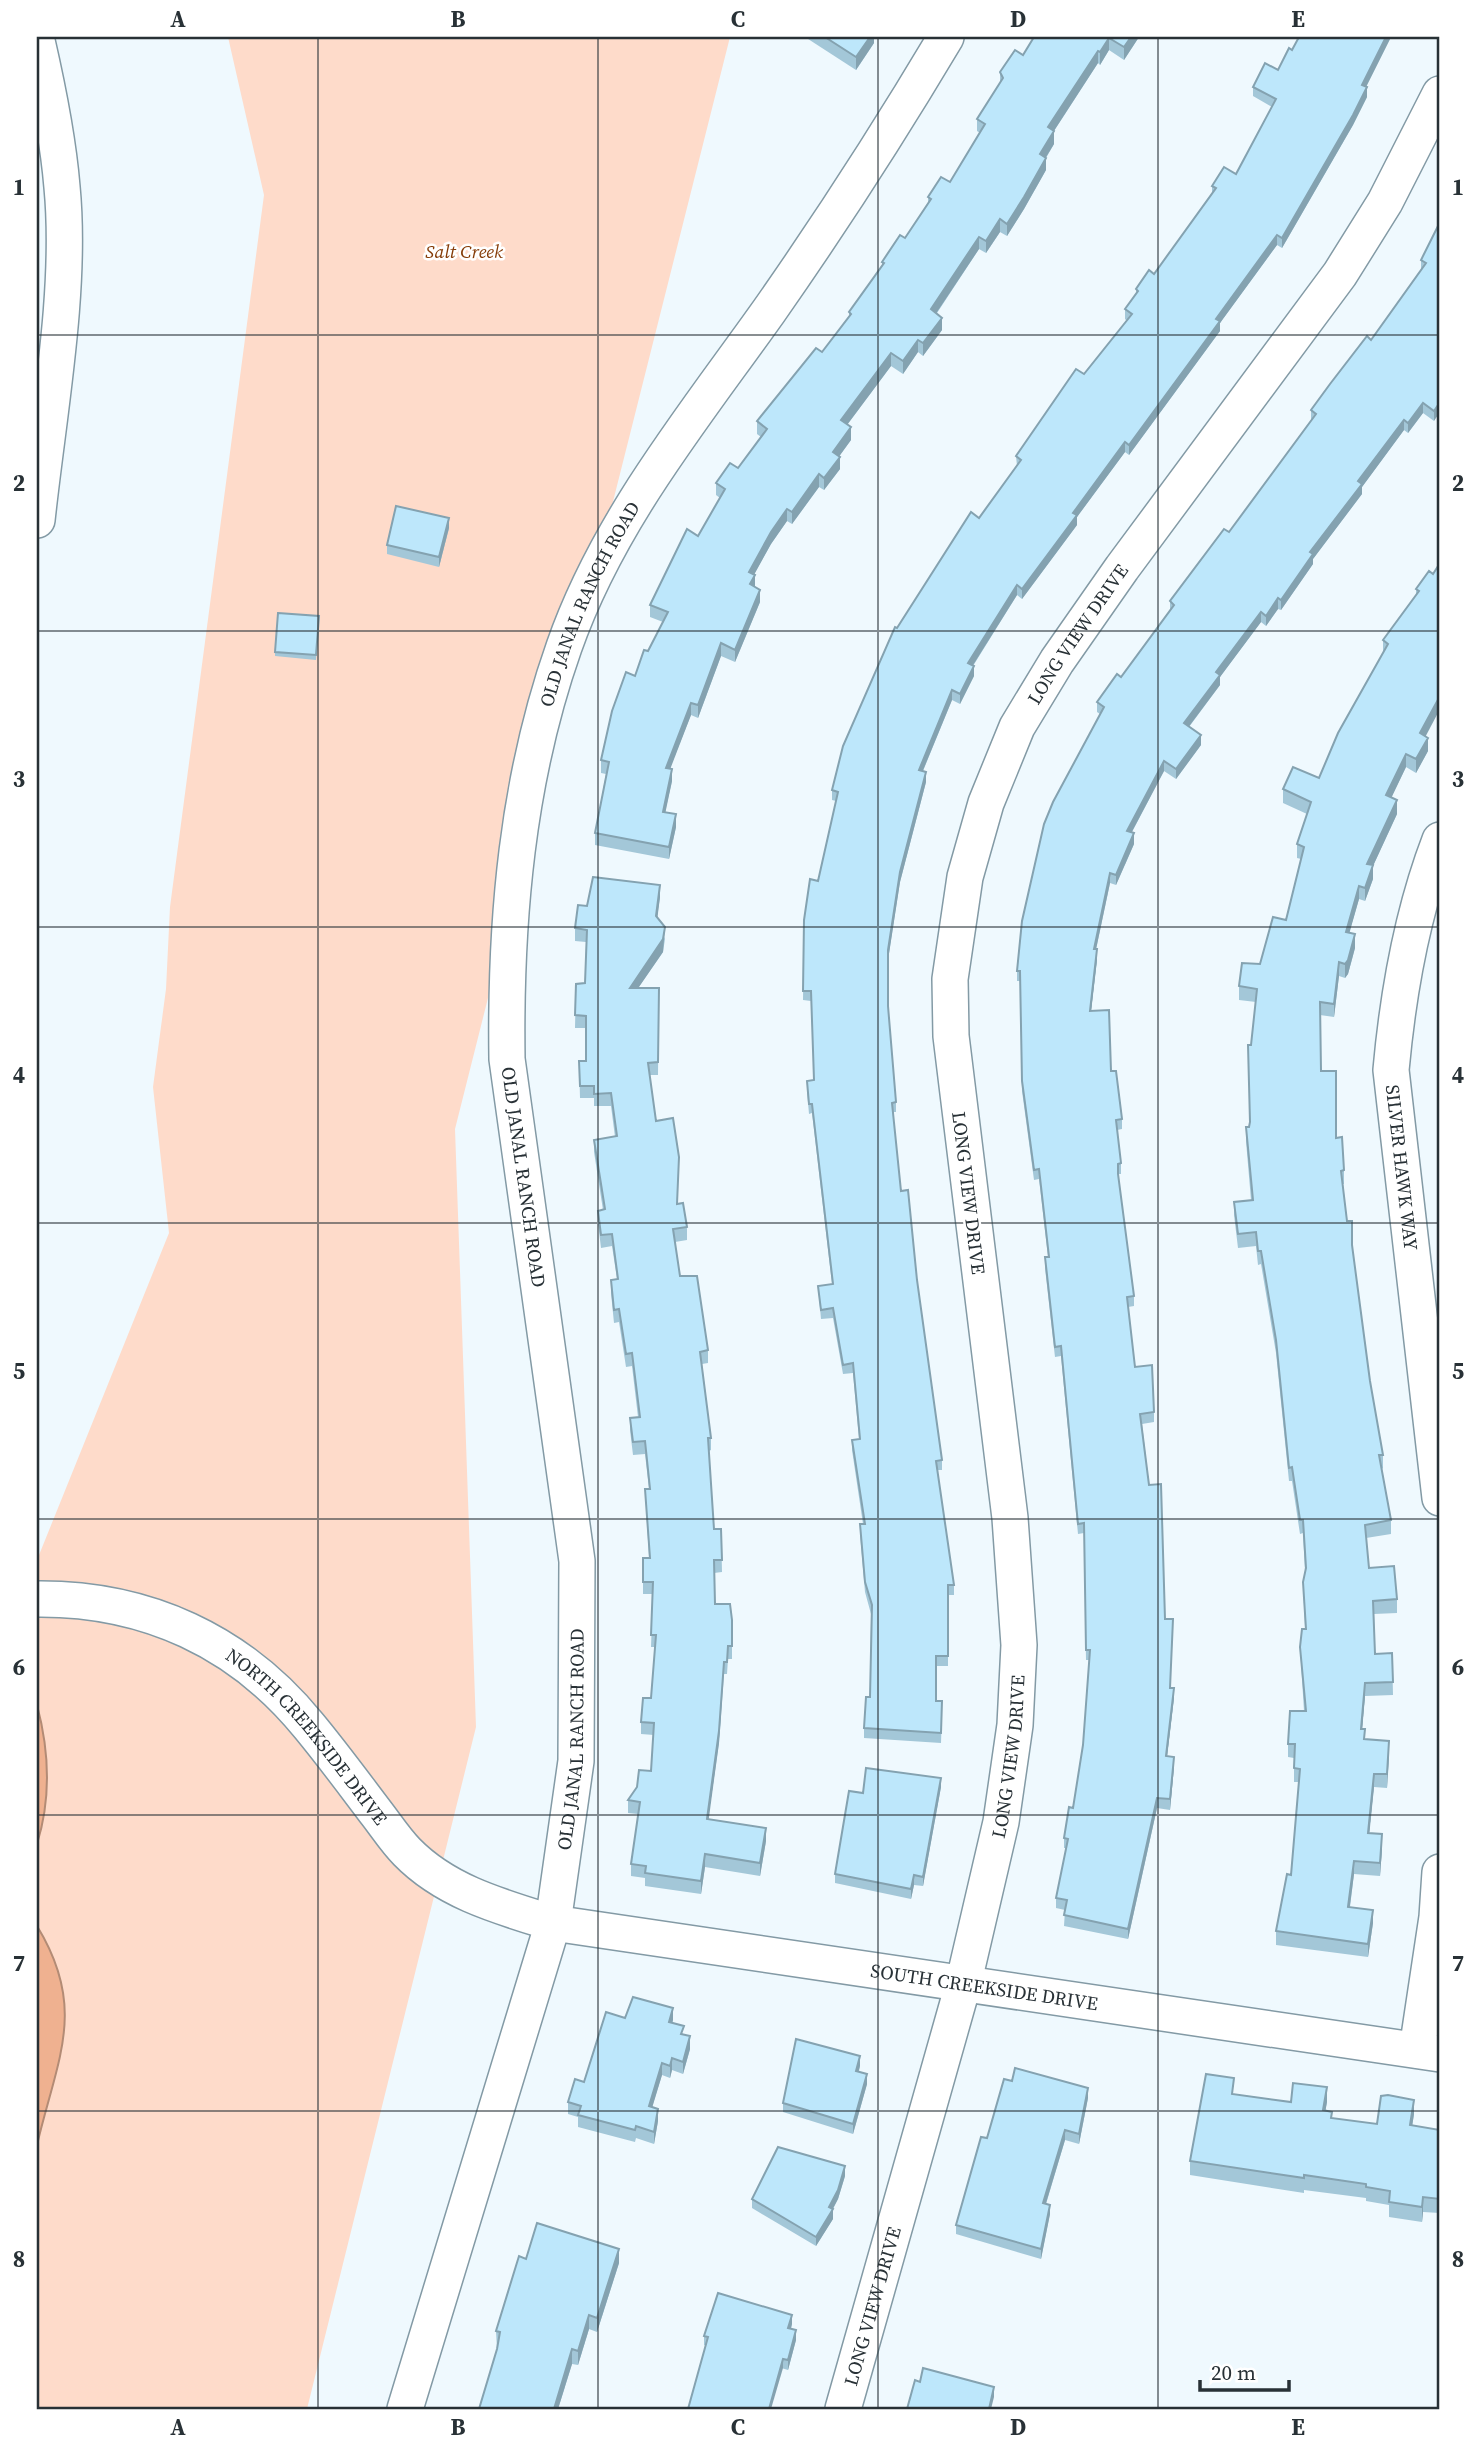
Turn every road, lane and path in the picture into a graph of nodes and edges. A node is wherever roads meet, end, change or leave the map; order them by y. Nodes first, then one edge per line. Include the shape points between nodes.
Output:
1 (946, 37) edge
2 (37, 41) edge
3 (1440, 94) edge
4 (37, 520) edge
5 (1440, 840) edge
6 (1440, 1498) edge
7 (37, 1599) edge
8 (1440, 1872) edge
9 (553, 1923) junction
10 (963, 1985) junction
11 (1428, 2052) edge
12 (405, 2409) edge
13 (843, 2409) edge

1 - 9 street, OLD JANAL RANCH ROAD via 847,200 638,496 564,647 531,761 510,898 507,1059 577,1561 576,1761
2 - 4 street via 62,189 63,277
3 - 10 street, LONG VIEW DRIVE via 1385,202 1340,274 1122,568 1038,690 1001,762 965,877 950,979 951,1036 1009,1509 1019,1645 1012,1755
5 - 6 street, SILVER HAWK WAY via 1397,1003 1391,1070
7 - 9 street, NORTH CREEKSIDE DRIVE via 74,1599 140,1614 195,1632 238,1656 278,1690 407,1852 445,1881 489,1904
8 - 11 street
9 - 10 street, SOUTH CREEKSIDE DRIVE
9 - 12 street, OLD JANAL RANCH ROAD
10 - 11 street, SOUTH CREEKSIDE DRIVE
10 - 13 street, LONG VIEW DRIVE

